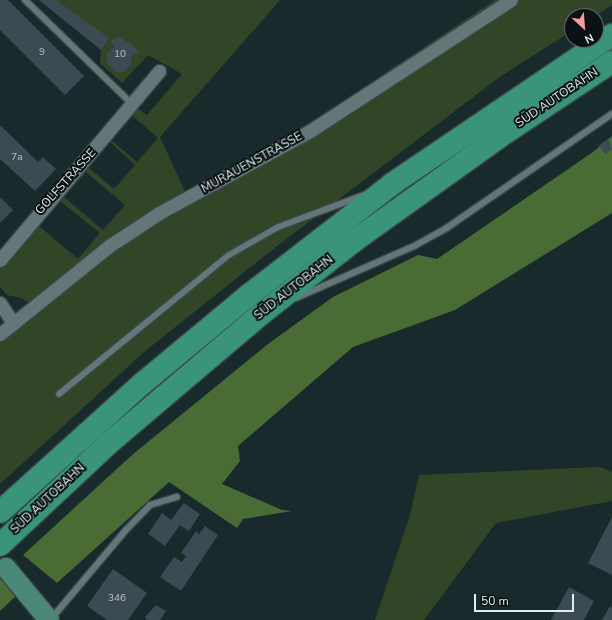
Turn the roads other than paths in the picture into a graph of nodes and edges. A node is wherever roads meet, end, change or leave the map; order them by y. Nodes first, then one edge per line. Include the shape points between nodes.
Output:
1 (25, 0) edge
2 (511, 0) edge
3 (612, 35) edge
4 (612, 62) edge
5 (159, 71) dead end
6 (132, 104) junction
7 (612, 114) edge
8 (392, 184) junction
9 (0, 260) edge
10 (0, 303) edge
11 (261, 314) junction
12 (13, 323) junction
13 (0, 334) edge
14 (59, 394) dead end
15 (177, 497) dead end
16 (4, 509) edge
17 (0, 545) edge
18 (6, 568) dead end
19 (46, 619) edge

1 - 6 lane
2 - 12 street, MURAUENSTRASSE via 310,131 159,214 122,238
3 - 8 highway, SÜD AUTOBAHN
4 - 11 highway, SÜD AUTOBAHN via 493,141 354,241
5 - 6 street, GOLFSTRASSE
6 - 9 street, GOLFSTRASSE
7 - 11 lane via 448,227 416,245
8 - 14 lane via 278,227 229,255
8 - 16 highway, SÜD AUTOBAHN via 249,295 143,383
10 - 12 street
11 - 17 highway, SÜD AUTOBAHN via 109,443
12 - 13 street, MURAUENSTRASSE
15 - 19 lane via 150,505
18 - 19 main road

